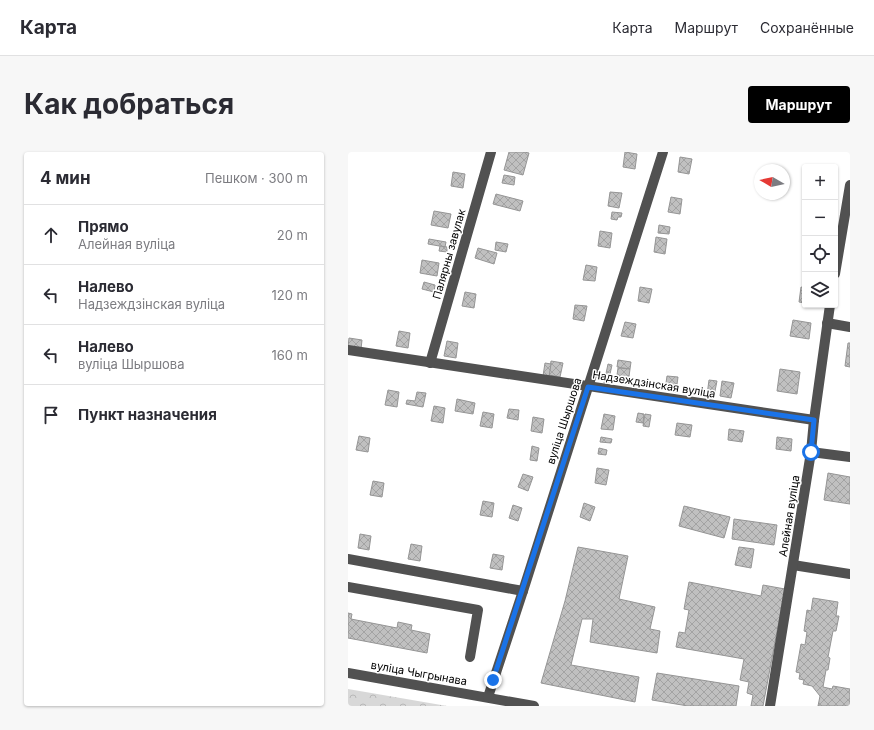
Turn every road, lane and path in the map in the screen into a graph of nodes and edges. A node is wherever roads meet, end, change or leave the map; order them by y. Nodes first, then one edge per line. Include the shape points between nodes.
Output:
1 (491, 152) edge
2 (663, 152) edge
3 (850, 185) edge
4 (835, 272) edge
5 (830, 308) edge
6 (827, 323) junction
7 (850, 327) edge
8 (348, 350) edge
9 (430, 363) junction
10 (588, 387) junction
11 (814, 420) junction
12 (811, 452) junction
13 (850, 457) edge
14 (348, 559) edge
15 (793, 565) junction
16 (850, 574) edge
17 (348, 587) edge
18 (523, 591) junction
19 (470, 657) dead end
20 (348, 673) edge
21 (488, 697) junction
22 (534, 706) edge
23 (770, 706) edge

1 - 9 street, Палярны завулак
2 - 10 street, вуліца Шыршова
3 - 4 street
5 - 6 street, Алейная вуліца
6 - 7 street
6 - 11 street, Алейная вуліца
8 - 9 street, Надзеждзінская вуліца
9 - 10 street, Надзеждзінская вуліца
10 - 11 street, Надзеждзінская вуліца
10 - 18 street, вуліца Шыршова
11 - 12 street, Алейная вуліца
12 - 13 street
12 - 15 street, Алейная вуліца
14 - 18 street
15 - 16 street
15 - 23 street, Алейная вуліца
17 - 19 street via 478,610
18 - 21 street, вуліца Шыршова
20 - 21 street, вуліца Чыгрынава
21 - 22 street, вуліца Чыгрынава

